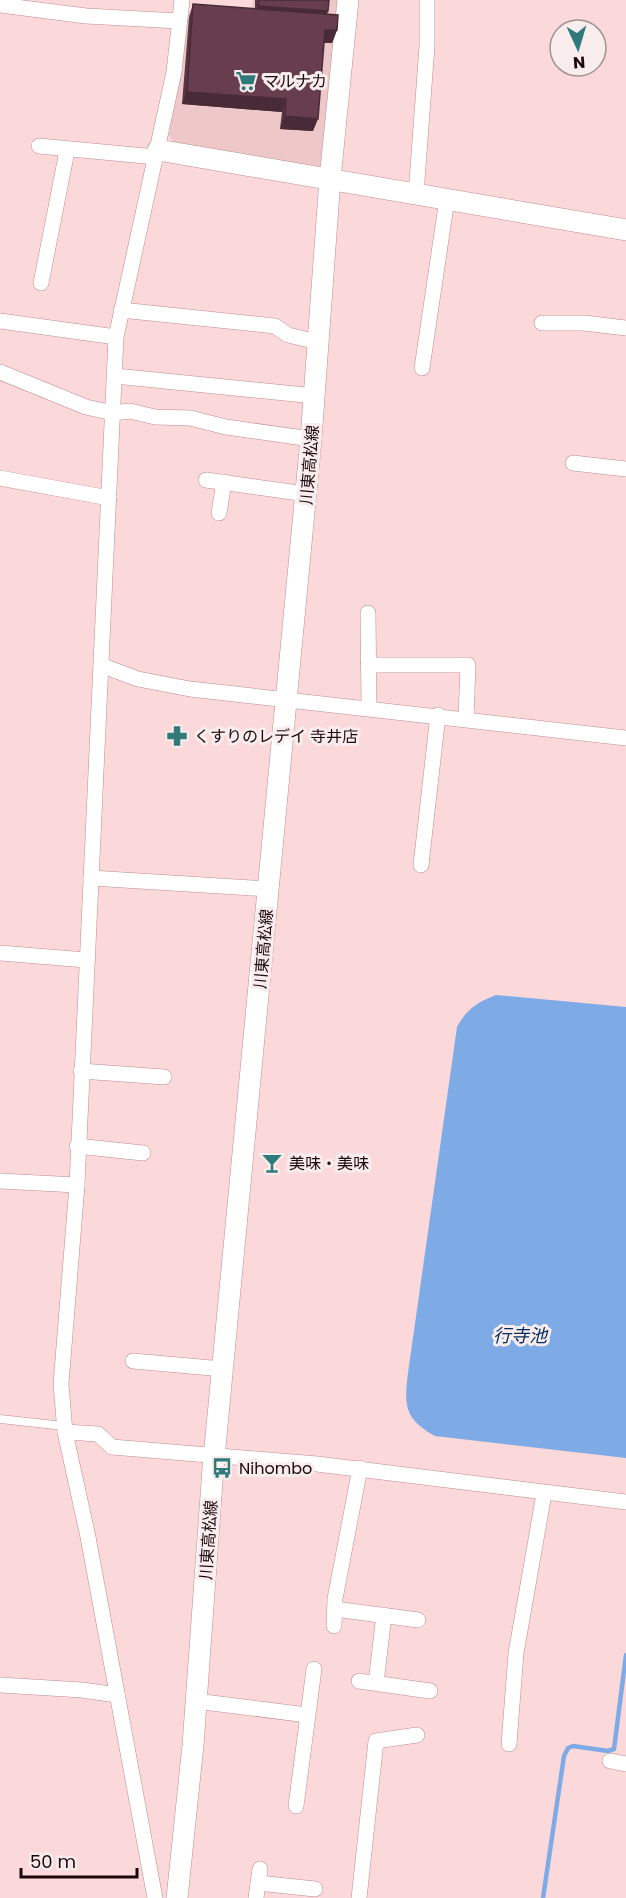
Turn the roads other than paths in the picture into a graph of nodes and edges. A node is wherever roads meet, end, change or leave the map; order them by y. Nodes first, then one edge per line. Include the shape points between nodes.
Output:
1 (182, 0) edge
2 (348, 0) edge
3 (427, 0) edge
4 (0, 5) edge
5 (179, 21) junction
6 (39, 146) dead end
7 (67, 151) junction
8 (157, 153) junction
9 (330, 179) junction
10 (416, 194) junction
11 (447, 199) junction
12 (626, 230) edge
13 (41, 283) dead end
14 (121, 310) junction
15 (0, 321) edge
16 (542, 323) dead end
17 (626, 328) edge
18 (116, 337) junction
19 (318, 342) junction
20 (422, 368) dead end
21 (0, 372) edge
22 (115, 376) junction
23 (315, 396) junction
24 (113, 412) junction
25 (311, 439) junction
26 (573, 463) dead end
27 (626, 469) edge
28 (0, 478) edge
29 (206, 480) dead end
30 (224, 482) junction
31 (306, 494) junction
32 (109, 498) junction
33 (219, 513) dead end
34 (368, 613) dead end
35 (368, 665) junction
36 (103, 666) junction
37 (287, 698) junction
38 (369, 707) junction
39 (438, 715) junction
40 (466, 719) junction
41 (626, 738) edge
42 (421, 865) dead end
43 (91, 878) junction
44 (269, 889) junction
45 (0, 953) edge
46 (86, 960) junction
47 (81, 1071) junction
48 (164, 1077) dead end
49 (77, 1146) junction
50 (143, 1153) dead end
51 (0, 1180) edge
52 (77, 1185) junction
53 (133, 1360) dead end
54 (223, 1370) junction
55 (0, 1419) edge
56 (65, 1429) junction
57 (214, 1457) junction
58 (360, 1468) junction
59 (544, 1494) junction
60 (626, 1502) edge
61 (335, 1609) junction
62 (384, 1615) junction
63 (418, 1620) dead end
64 (334, 1626) dead end
65 (314, 1669) dead end
66 (359, 1681) dead end
67 (376, 1683) junction
68 (0, 1685) edge
69 (429, 1691) dead end
70 (117, 1695) junction
71 (196, 1701) junction
72 (307, 1715) junction
73 (417, 1735) dead end
74 (509, 1744) dead end
75 (610, 1761) dead end
76 (626, 1764) edge
77 (296, 1806) dead end
78 (258, 1883) edge
79 (315, 1889) dead end
80 (155, 1898) edge
81 (177, 1898) edge
82 (359, 1898) edge

1 - 5 street
2 - 9 main road, 川東高松線
3 - 10 street
4 - 5 street via 86,16
5 - 8 street via 174,72
6 - 7 street
7 - 8 street
7 - 13 street
8 - 9 main road
8 - 14 street
9 - 10 main road
9 - 19 main road, 川東高松線
10 - 11 main road
11 - 12 main road
11 - 20 street
14 - 18 street
14 - 19 street via 274,326 288,335
15 - 18 street
16 - 17 street
18 - 22 street
19 - 23 main road, 川東高松線
21 - 24 street via 86,407
22 - 23 street
22 - 24 street
23 - 25 main road, 川東高松線
24 - 25 street via 190,418
24 - 32 street
25 - 31 main road, 川東高松線
26 - 27 street
28 - 32 street
29 - 30 street
30 - 31 street
30 - 33 street
31 - 37 main road, 川東高松線
32 - 36 street
34 - 35 street
35 - 38 street
35 - 40 street via 468,665
36 - 37 street via 138,679 190,689
36 - 43 street
37 - 38 street
37 - 44 main road, 川東高松線
38 - 39 street
39 - 40 street
39 - 42 street
40 - 41 street
43 - 44 street
43 - 46 street
44 - 54 main road, 川東高松線
45 - 46 street
46 - 47 street
47 - 48 street
47 - 49 street
49 - 50 street
49 - 52 street
51 - 52 street
52 - 56 street via 61,1384
53 - 54 street
54 - 57 main road, 川東高松線
55 - 56 lane
56 - 57 street via 98,1434 112,1447
56 - 70 street
57 - 58 street
57 - 71 main road, 川東高松線
58 - 59 street
58 - 61 street
59 - 60 street
59 - 74 street via 516,1653
61 - 62 street
61 - 64 street
62 - 63 street
62 - 67 street
65 - 72 street
66 - 67 street
67 - 69 street
68 - 70 street
70 - 80 street
71 - 72 street
71 - 81 main road, 川東高松線
72 - 77 street
73 - 82 street via 376,1741
75 - 76 street
78 - 79 street

